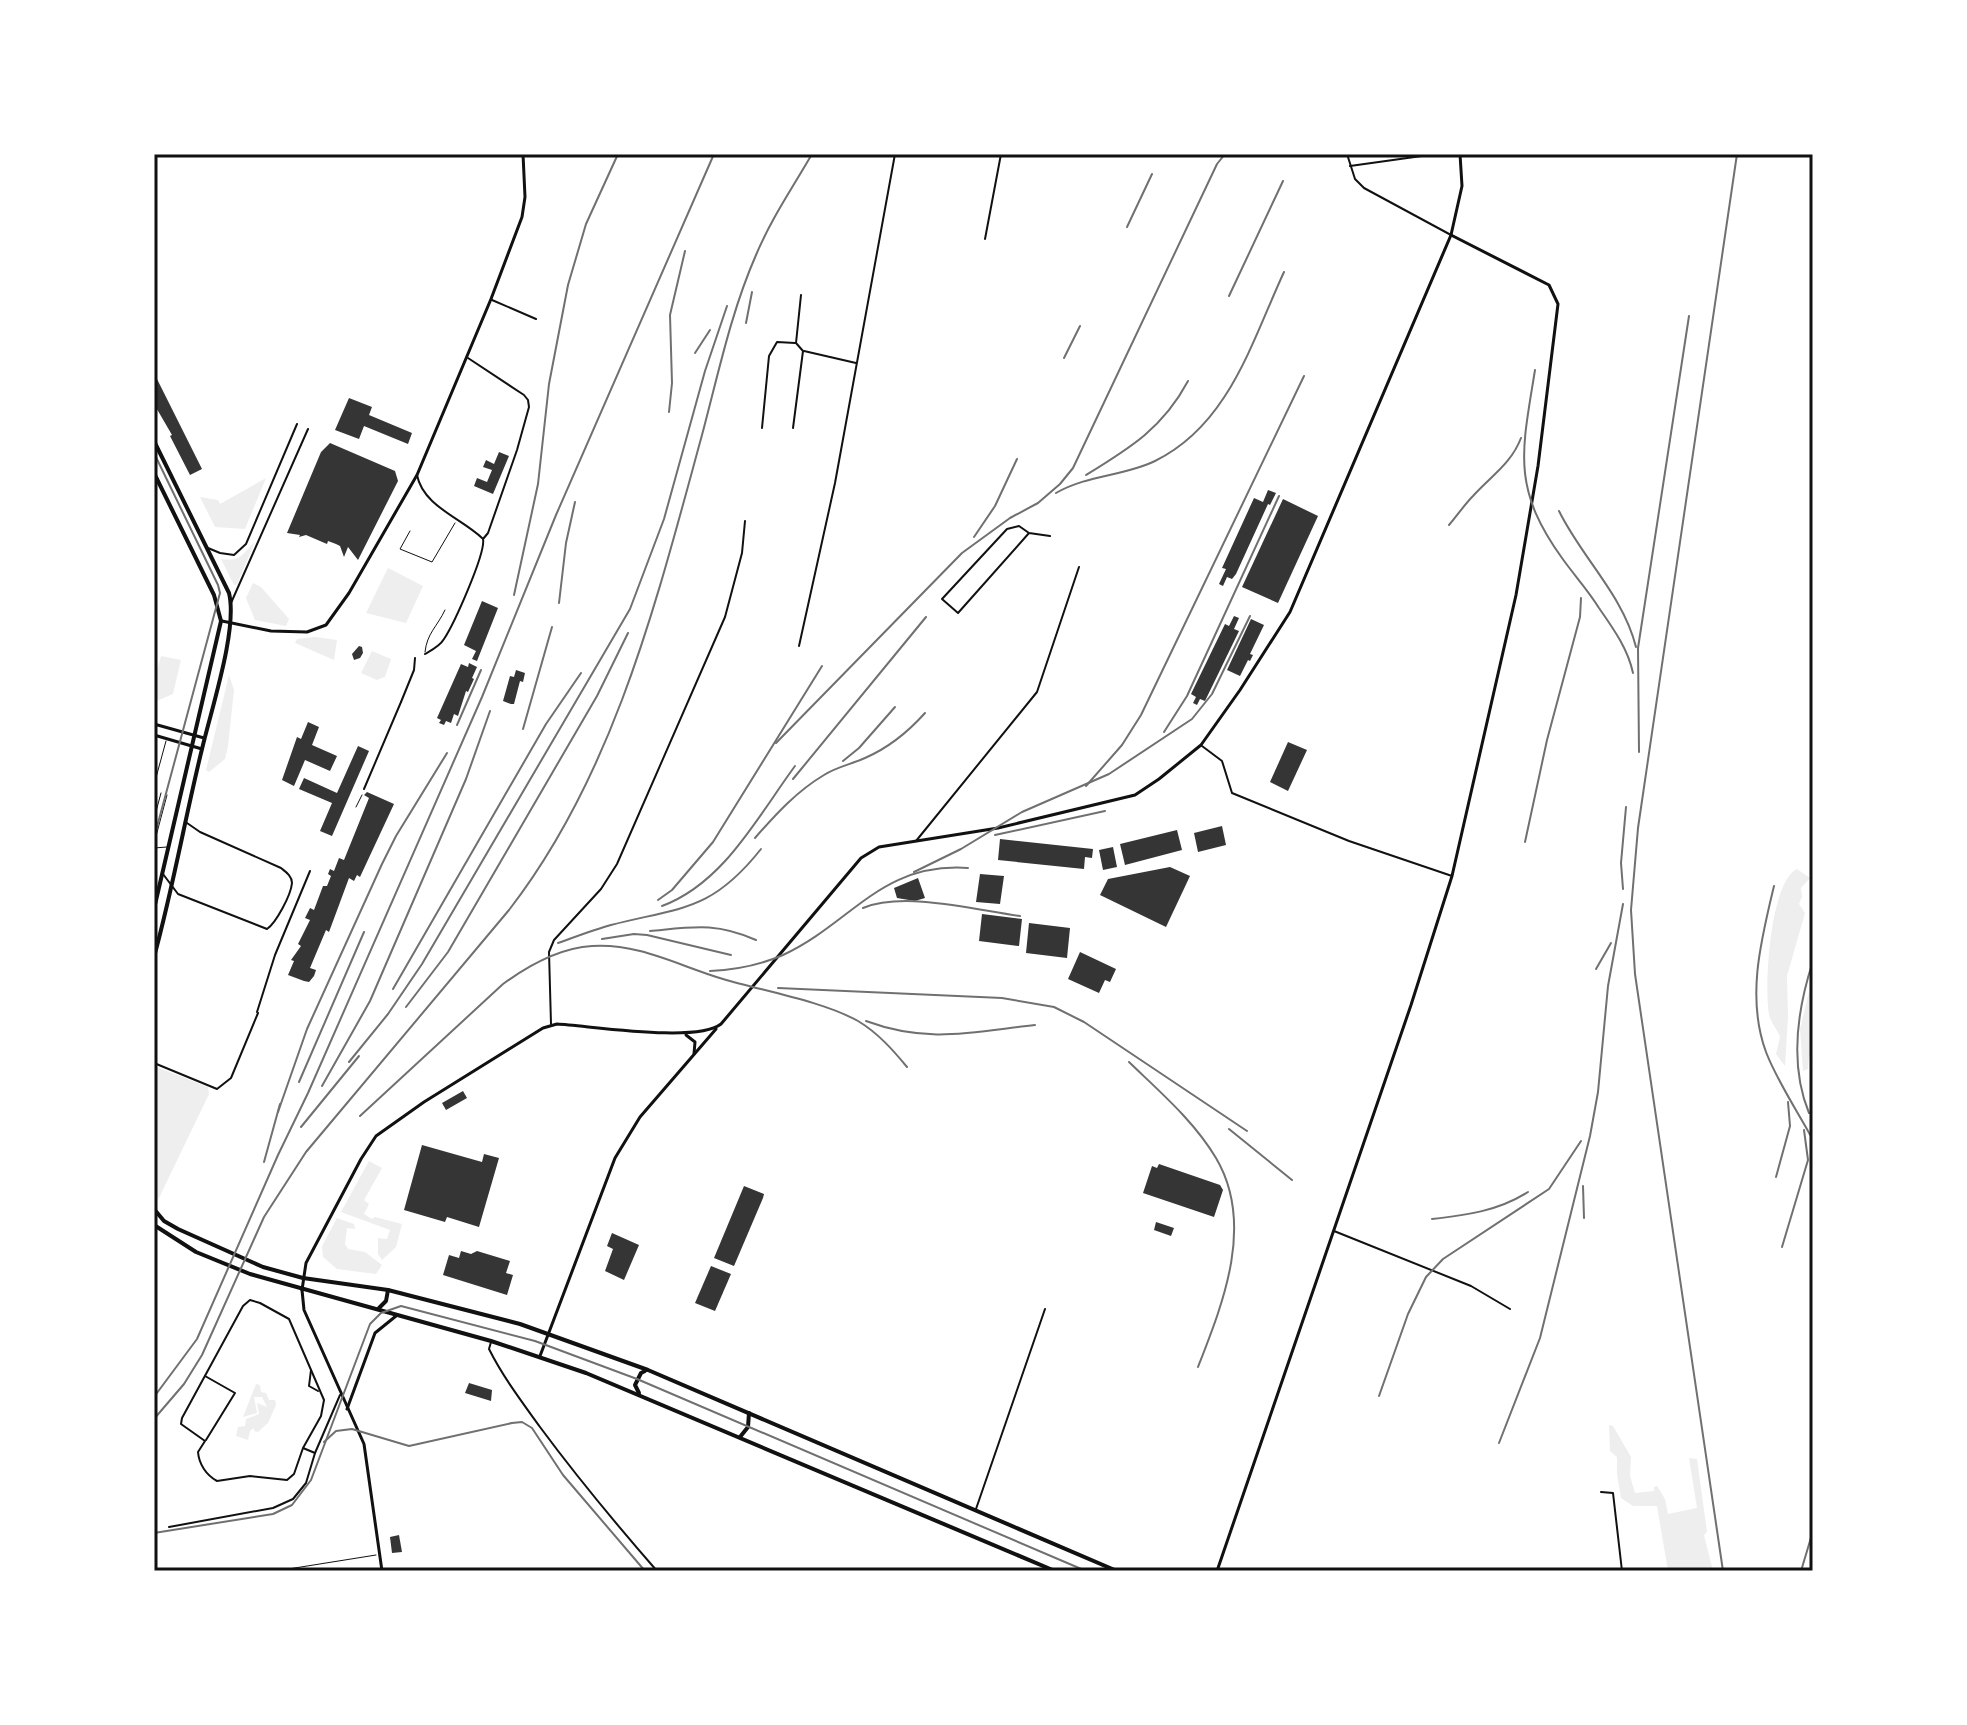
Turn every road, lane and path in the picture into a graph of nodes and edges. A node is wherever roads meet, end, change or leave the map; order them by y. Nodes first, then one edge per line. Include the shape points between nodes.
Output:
1 (523, 154) edge
2 (895, 154) edge
3 (1001, 154) edge
4 (1347, 154) edge
5 (1436, 154) edge
6 (1460, 154) edge
7 (1350, 166) junction
8 (1451, 235) junction
9 (985, 239) dead end
10 (801, 295) dead end
11 (491, 299) junction
12 (536, 319) dead end
13 (796, 343) junction
14 (803, 351) junction
15 (466, 358) junction
16 (857, 363) junction
17 (297, 424) dead end
18 (762, 428) dead end
19 (793, 428) dead end
20 (308, 429) dead end
21 (155, 445) edge
22 (154, 473) edge
23 (417, 475) junction
24 (457, 520) junction
25 (745, 521) dead end
26 (410, 531) dead end
27 (1029, 533) junction
28 (1050, 536) dead end
29 (250, 538) junction
30 (483, 539) junction
31 (260, 542) junction
32 (205, 546) junction
33 (1079, 567) dead end
34 (231, 603) junction
35 (445, 610) dead end
36 (221, 621) junction
37 (230, 623) junction
38 (799, 646) dead end
39 (425, 654) joint
40 (415, 658) dead end
41 (154, 724) edge
42 (154, 735) edge
43 (194, 735) junction
44 (204, 738) junction
45 (166, 739) junction
46 (1201, 745) junction
47 (192, 746) junction
48 (202, 749) junction
49 (154, 785) edge
50 (364, 789) joint
51 (161, 793) dead end
52 (167, 795) dead end
53 (356, 807) dead end
54 (154, 819) edge
55 (187, 822) junction
56 (155, 840) edge
57 (916, 842) junction
58 (169, 847) junction
59 (154, 848) edge
60 (310, 871) dead end
61 (162, 873) junction
62 (1452, 876) junction
63 (172, 887) junction
64 (154, 909) edge
65 (154, 957) edge
66 (551, 1024) junction
67 (721, 1024) junction
68 (678, 1033) junction
69 (690, 1061) junction
70 (154, 1063) edge
71 (154, 1209) edge
72 (154, 1225) edge
73 (1333, 1230) junction
74 (303, 1278) junction
75 (302, 1290) junction
76 (388, 1290) junction
77 (378, 1308) junction
78 (1045, 1309) dead end
79 (1510, 1309) dead end
80 (402, 1315) junction
81 (549, 1334) junction
82 (491, 1341) junction
83 (540, 1356) junction
84 (311, 1369) junction
85 (648, 1370) junction
86 (205, 1376) junction
87 (321, 1392) junction
88 (340, 1394) junction
89 (640, 1395) junction
90 (347, 1409) junction
91 (749, 1413) junction
92 (740, 1437) junction
93 (205, 1441) junction
94 (303, 1448) junction
95 (315, 1453) junction
96 (1601, 1492) dead end
97 (976, 1510) junction
98 (169, 1527) dead end
99 (380, 1554) junction
100 (276, 1571) edge
101 (382, 1571) edge
102 (657, 1571) edge
103 (1055, 1571) edge
104 (1117, 1571) edge
105 (1217, 1571) edge
106 (1622, 1571) edge

1 - 11 main road via 522,217
2 - 16 street
3 - 9 street
4 - 7 street
5 - 7 street
6 - 8 main road via 1462,186
7 - 8 street via 1364,188
8 - 46 main road via 1290,612
8 - 62 main road via 1549,285 1558,304 1516,595
10 - 13 street
11 - 12 street
11 - 15 main road
13 - 14 street
13 - 18 street via 777,342 769,356
14 - 16 street
14 - 19 street
15 - 23 main road
15 - 30 street via 528,400 529,407
16 - 38 street
17 - 29 street
20 - 31 street
21 - 32 main road
22 - 36 main road via 214,595
23 - 24 street via 419,487
23 - 37 main road via 349,593 323,627 292,633
24 - 26 lane via 432,562 400,549
24 - 30 street
25 - 66 street via 727,614 617,864 549,952
27 - 27 street via 1019,526 1007,529 942,599 958,613
27 - 28 street
29 - 31 street
29 - 32 street via 234,555
30 - 39 street via 484,548 444,641
31 - 34 street
32 - 34 main road
33 - 57 street via 1037,692
34 - 37 main road
35 - 39 lane via 425,640
36 - 37 main road
36 - 43 main road
37 - 44 main road
40 - 50 street
41 - 43 main road
42 - 45 main road
43 - 44 main road
43 - 47 main road
44 - 48 main road
45 - 47 main road
45 - 49 lane
46 - 57 main road via 1135,795
46 - 62 street via 1222,761 1232,793 1361,846
47 - 48 main road
47 - 58 main road
48 - 55 main road
50 - 53 path
51 - 54 path
52 - 56 path
55 - 63 main road
55 - 63 street via 281,868 291,885 275,923 267,929
57 - 67 main road via 879,847 861,858
58 - 59 lane
58 - 61 main road
60 - 70 street via 231,1078 217,1089
61 - 63 street
61 - 64 main road
62 - 73 main road
63 - 65 main road
66 - 68 main road
66 - 74 main road via 380,1132 353,1173
67 - 68 main road via 709,1031
67 - 69 main road
68 - 69 main road via 694,1040
69 - 81 main road via 640,1117 615,1158
71 - 74 main road via 190,1235 254,1264
72 - 75 main road via 196,1252
73 - 79 street via 1471,1286
73 - 105 main road
74 - 75 main road
74 - 76 main road
75 - 77 main road
75 - 88 main road via 304,1310
76 - 77 main road
76 - 81 main road
77 - 80 main road
78 - 97 street
80 - 82 main road
80 - 90 main road via 375,1333
81 - 83 main road
81 - 85 main road
82 - 83 main road
82 - 102 street via 495,1362 525,1407
83 - 89 main road
84 - 86 street via 289,1319 250,1300
84 - 87 street
84 - 87 street via 309,1386
85 - 89 main road via 635,1385
85 - 91 main road
86 - 93 street via 181,1424
86 - 93 street via 235,1393
87 - 94 street via 323,1409
88 - 90 main road
88 - 95 street
89 - 92 main road
90 - 99 main road via 364,1444
91 - 92 main road
91 - 97 main road
92 - 103 main road
93 - 94 street via 198,1457 210,1477 224,1481 250,1476 291,1479
94 - 95 street
95 - 98 street via 306,1483 288,1503
96 - 106 street via 1613,1493
97 - 104 main road
99 - 100 lane
99 - 101 main road

